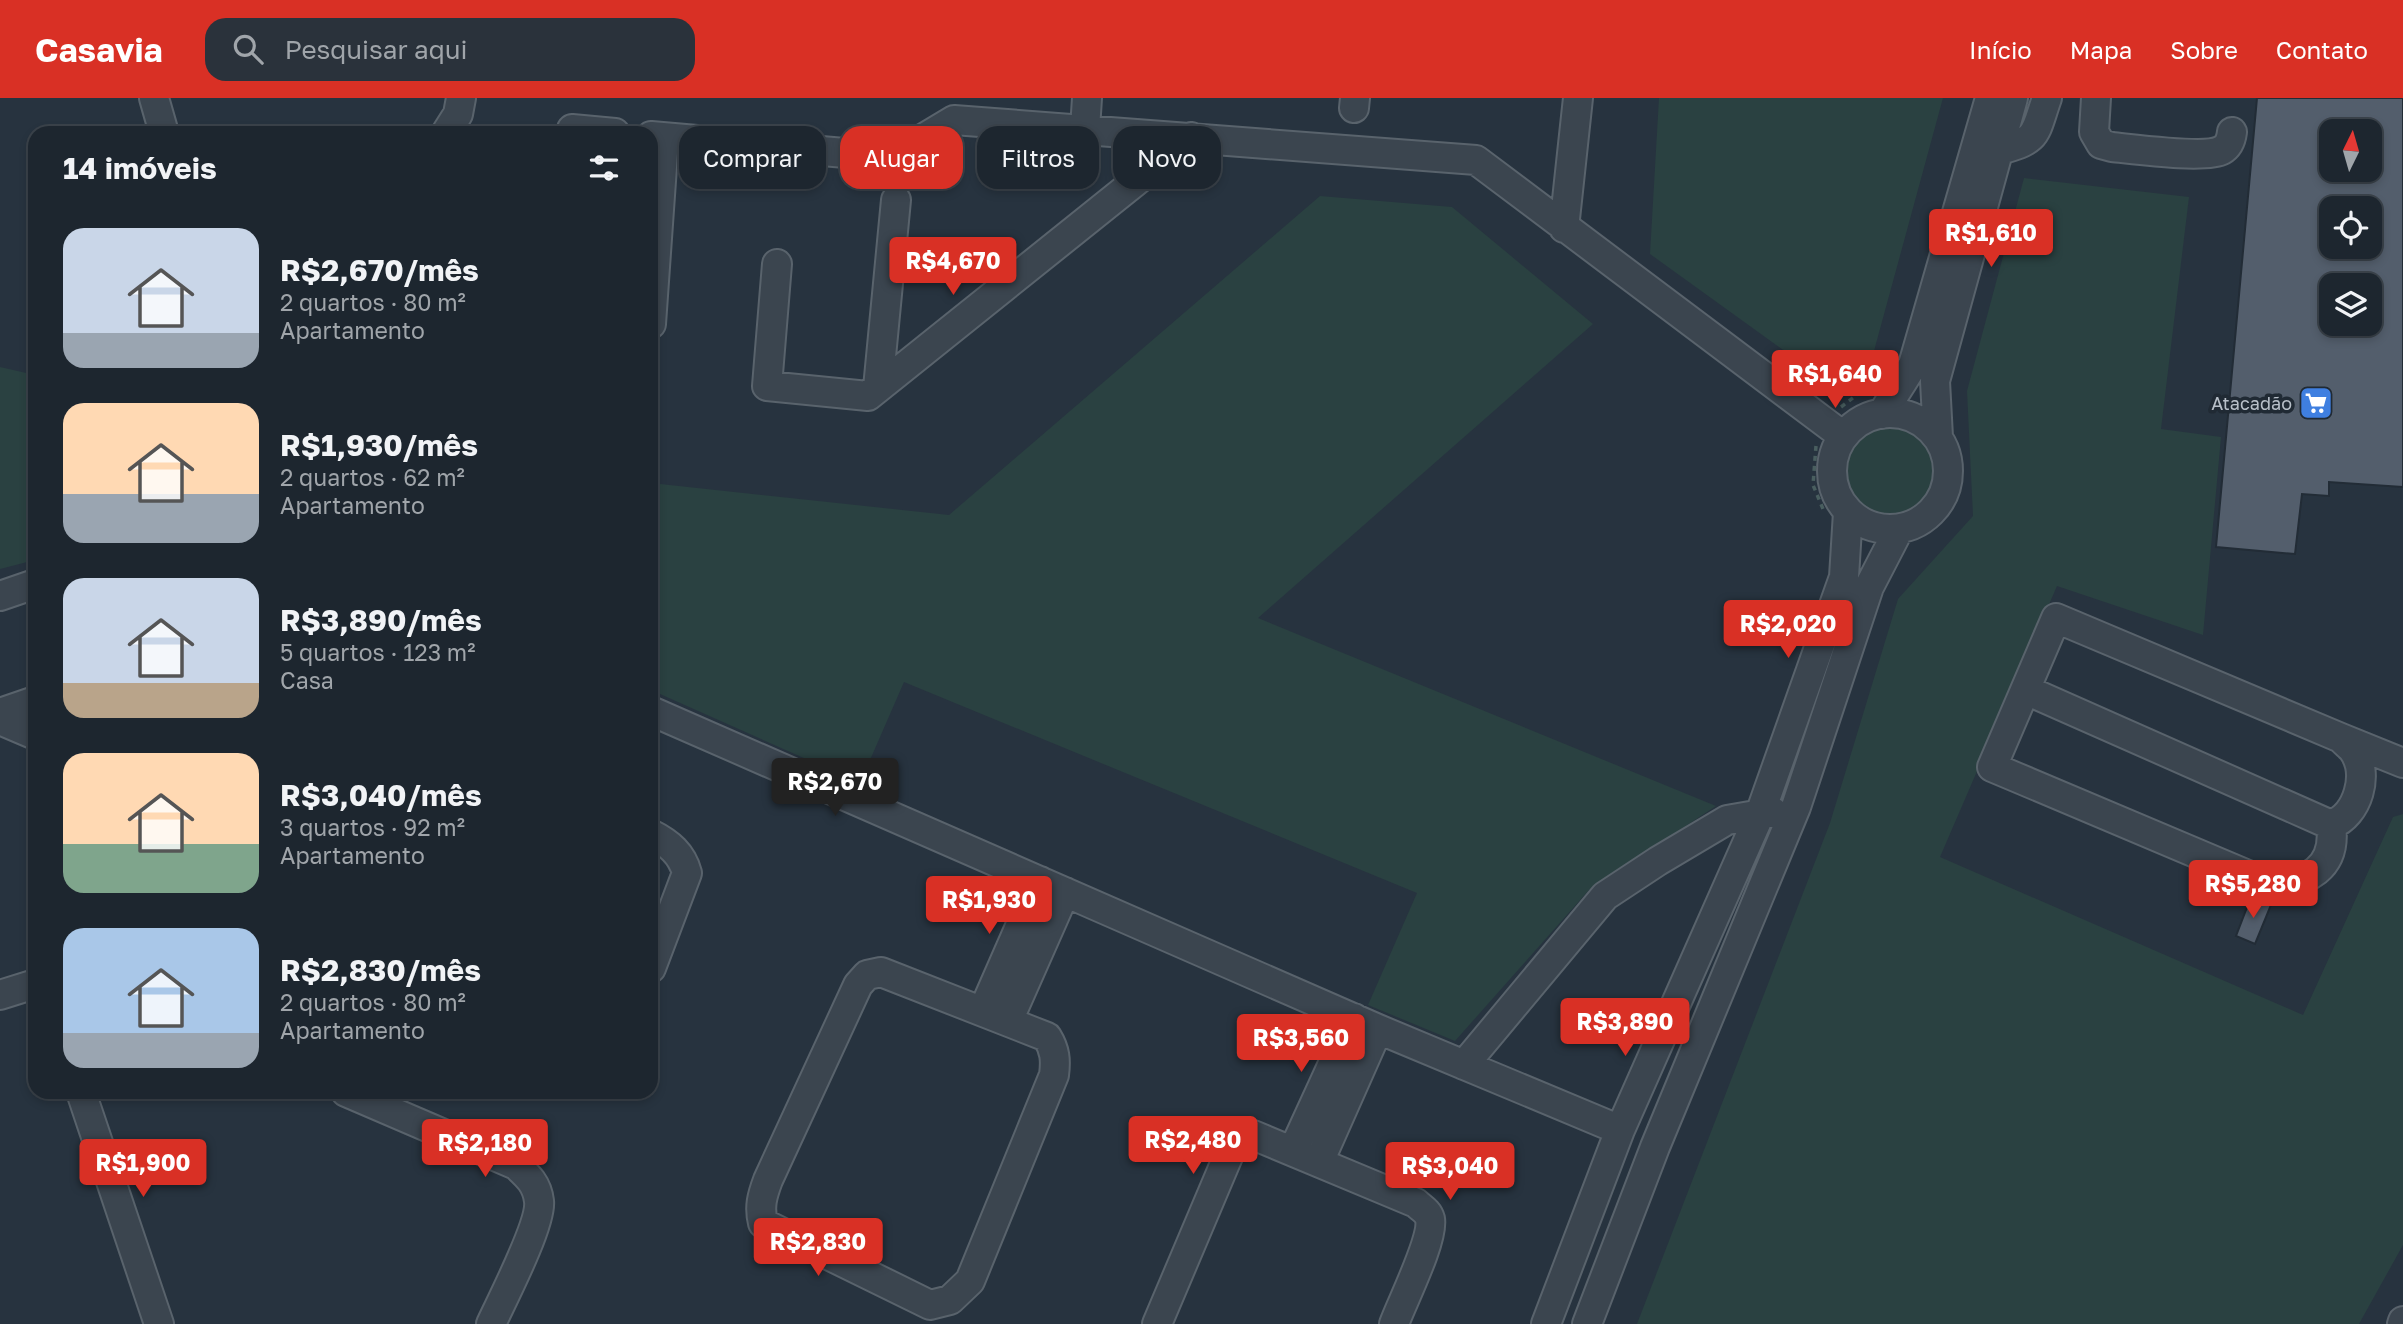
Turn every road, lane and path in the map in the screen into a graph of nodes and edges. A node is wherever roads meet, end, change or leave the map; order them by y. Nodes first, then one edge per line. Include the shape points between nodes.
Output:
1 (154, 98) edge
2 (461, 98) edge
3 (1087, 98) edge
4 (1578, 98) edge
5 (1990, 98) edge
6 (2013, 98) edge
7 (2047, 98) edge
8 (2096, 98) edge
9 (162, 126) edge
10 (450, 126) edge
11 (1033, 126) edge
12 (1085, 126) edge
13 (2232, 132) dead end
14 (658, 137) edge
15 (1221, 139) edge
16 (1999, 150) junction
17 (1126, 189) edge
18 (896, 200) dead end
19 (1564, 228) junction
20 (777, 264) dead end
21 (877, 388) junction
22 (1882, 414) junction
23 (1843, 436) junction
24 (1938, 437) junction
25 (1848, 512) junction
26 (1899, 529) junction
27 (28, 586) edge
28 (0, 596) edge
29 (2026, 690) junction
30 (28, 703) edge
31 (0, 713) edge
32 (658, 714) edge
33 (0, 720) edge
34 (28, 732) edge
35 (2341, 738) junction
36 (2396, 760) edge
37 (2359, 771) junction
38 (1796, 807) junction
39 (1760, 814) junction
40 (2331, 825) junction
41 (658, 838) edge
42 (1052, 886) junction
43 (658, 950) edge
44 (28, 986) edge
45 (0, 995) edge
46 (995, 1016) junction
47 (1366, 1023) junction
48 (1465, 1065) junction
49 (83, 1099) edge
50 (362, 1099) edge
51 (1620, 1130) junction
52 (1293, 1151) junction
53 (1319, 1162) junction
54 (159, 1324) edge
55 (491, 1324) edge
56 (1157, 1324) edge
57 (1394, 1324) edge
58 (1546, 1324) edge
59 (1587, 1324) edge

1 - 9 street
2 - 10 street
3 - 12 street
4 - 19 street
5 - 22 street via 1913,365
6 - 16 street
7 - 16 street via 2034,136
8 - 13 street via 2094,132 2101,144 2112,147 2219,152
11 - 14 street via 954,120 900,153 879,156
15 - 19 street via 1476,160
16 - 24 street via 1935,381
17 - 21 street
18 - 21 street
19 - 23 street
20 - 21 street via 767,386 868,396
22 - 23 street via 1855,424
22 - 24 street via 1913,418
23 - 25 street via 1832,465 1833,482
24 - 26 street via 1949,469 1944,494 1930,515
25 - 26 street via 1880,529
25 - 39 street via 1844,577
26 - 38 street via 1869,587
27 - 28 street
29 - 35 street via 2056,618
29 - 40 street
29 - 40 street via 1992,767 2269,884 2305,880 2319,868 2333,841
30 - 31 street
32 - 42 street
33 - 34 street
35 - 36 street
35 - 37 street via 2354,751
36 - 37 street via 2374,759
37 - 40 street via 2353,808 2343,821
38 - 39 street
38 - 59 street
39 - 48 street via 1727,820 1605,896
39 - 51 street
41 - 43 street via 684,859 688,873
42 - 46 street
42 - 47 street
44 - 45 street
46 - 46 street via 881,972 867,975 858,985 768,1180 761,1200 763,1223 930,1305 950,1300 970,1281 1054,1075 1056,1062 1047,1037
47 - 48 street
47 - 52 street
47 - 53 street
48 - 51 street
49 - 54 street
50 - 55 street via 516,1165 532,1179 540,1205 536,1224
51 - 58 street
52 - 53 street
52 - 56 street via 1253,1135 1241,1137 1232,1147
53 - 57 street via 1416,1203 1428,1213 1425,1245

